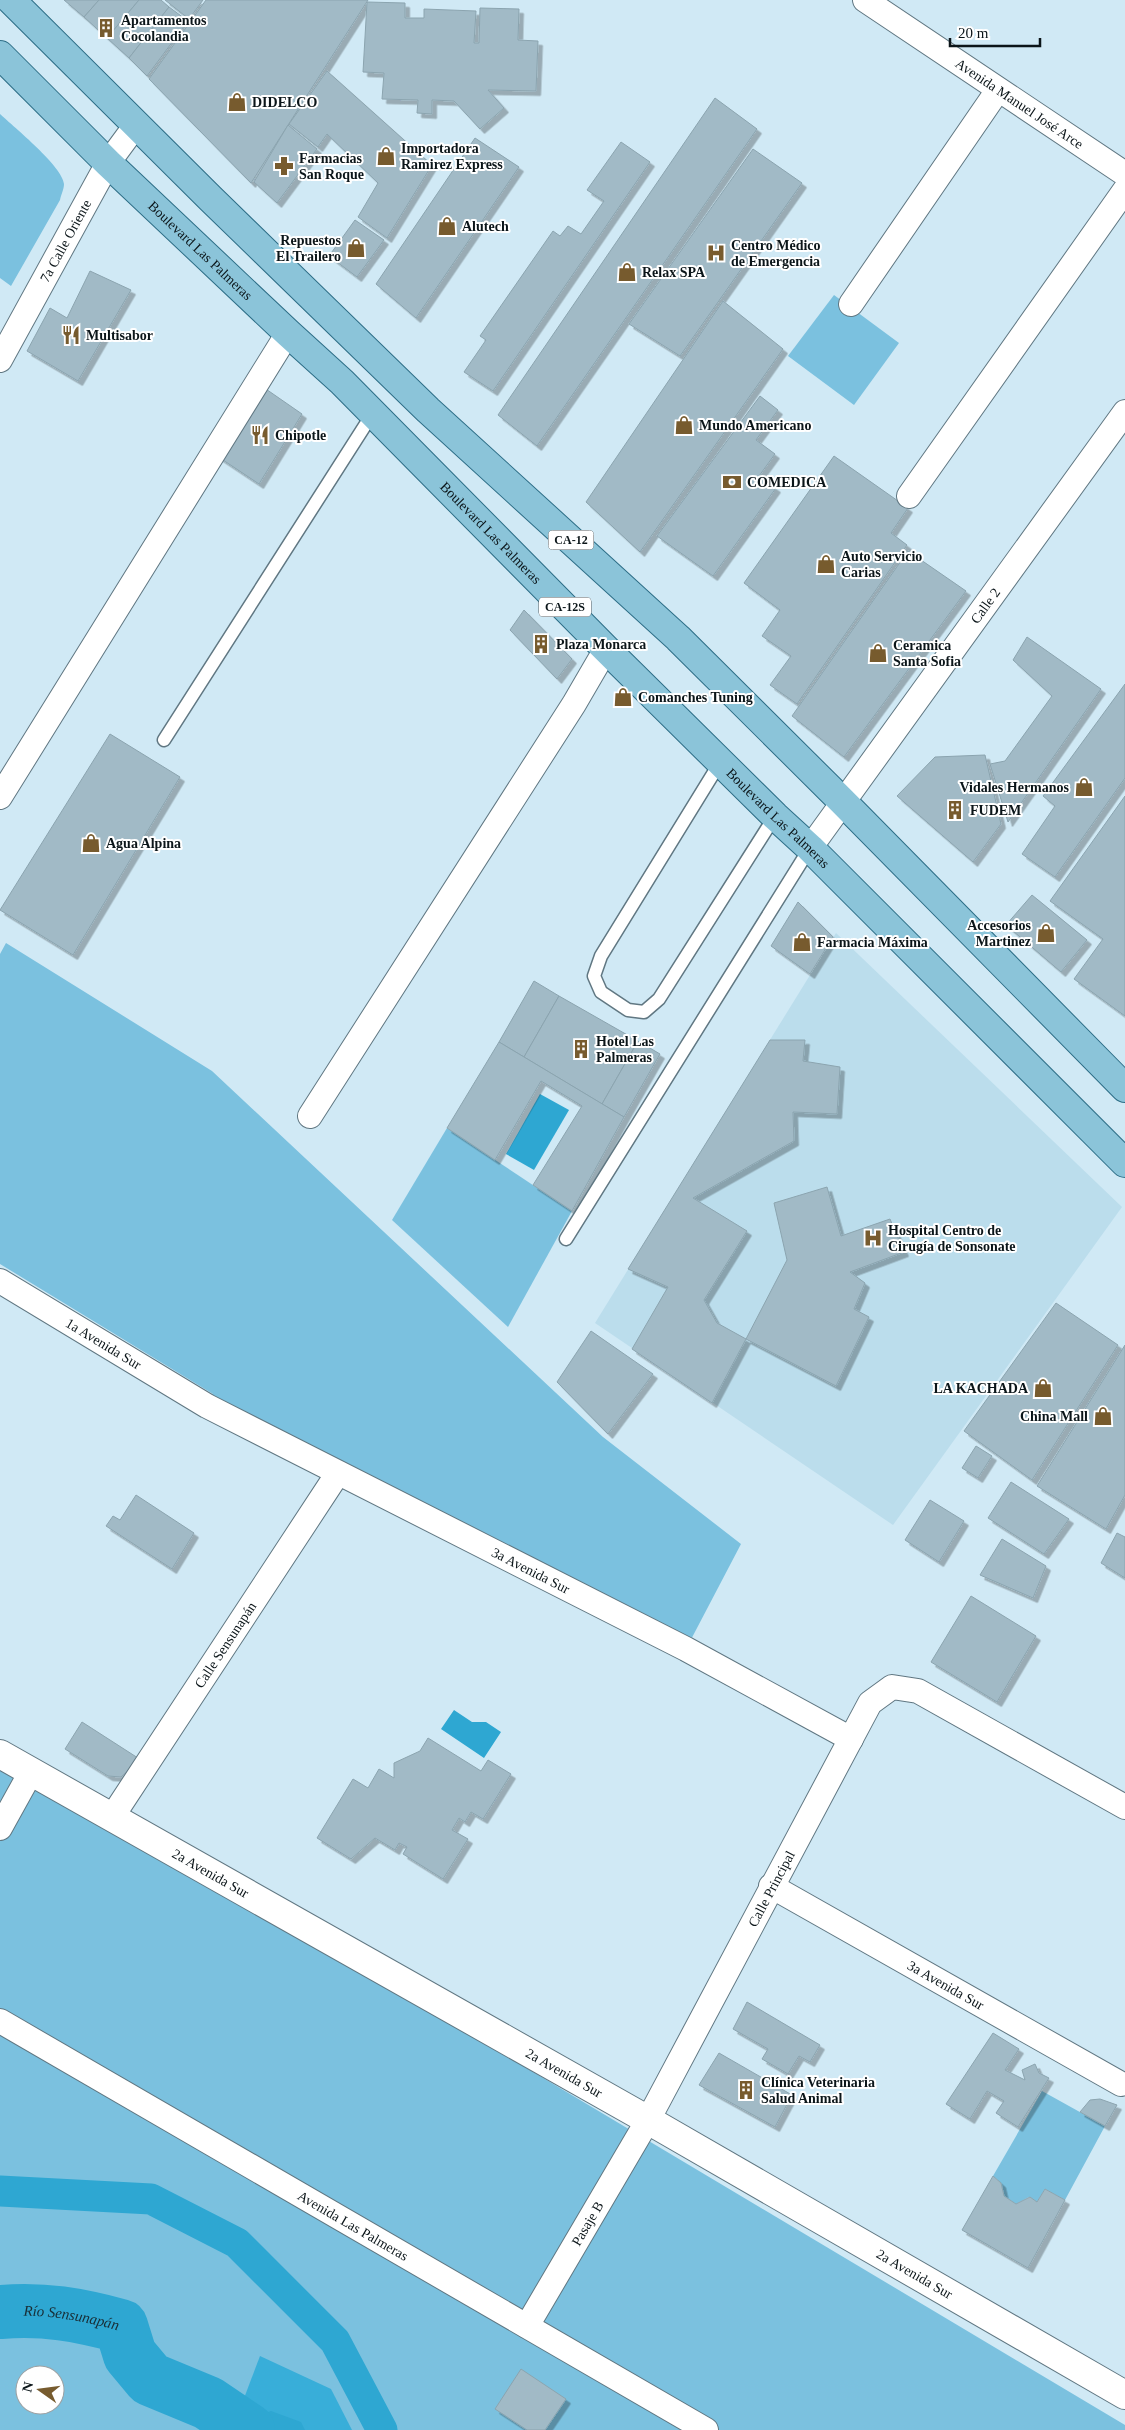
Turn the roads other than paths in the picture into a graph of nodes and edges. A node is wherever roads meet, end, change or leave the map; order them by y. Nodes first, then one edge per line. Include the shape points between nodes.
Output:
1 (11, 0) edge
2 (866, 0) edge
3 (0, 55) edge
4 (998, 90) junction
5 (136, 125) junction
6 (108, 163) junction
7 (1125, 174) edge
8 (1125, 190) edge
9 (851, 304) dead end
10 (288, 333) junction
11 (0, 360) edge
12 (1125, 412) edge
13 (373, 413) junction
14 (910, 496) dead end
15 (606, 649) junction
16 (164, 740) dead end
17 (721, 761) junction
18 (0, 797) edge
19 (842, 801) junction
20 (775, 816) junction
21 (810, 848) junction
22 (1125, 1088) edge
23 (310, 1116) dead end
24 (1125, 1163) edge
25 (566, 1238) dead end
26 (0, 1281) edge
27 (207, 1406) joint
28 (338, 1473) junction
29 (851, 1740) junction
30 (0, 1754) edge
31 (31, 1772) junction
32 (1125, 1807) edge
33 (112, 1817) junction
34 (0, 1828) edge
35 (771, 1886) junction
36 (0, 2021) edge
37 (1121, 2084) dead end
38 (648, 2120) junction
39 (527, 2326) junction
40 (1125, 2395) edge
41 (706, 2430) edge

1 - 5 main road, CA-12
2 - 4 street, Avenida Manuel José Arce
3 - 6 main road, Boulevard Las Palmeras / CA-12S
4 - 7 street, Avenida Manuel José Arce
4 - 9 street
5 - 6 street, 7a Calle Oriente
5 - 19 main road, CA-12 via 428,410 678,638
6 - 10 main road, Boulevard Las Palmeras / CA-12S
6 - 11 street, 7a Calle Oriente
8 - 14 street
10 - 13 main road, Boulevard Las Palmeras / CA-12S
10 - 18 street
12 - 19 street, Calle 2
13 - 15 main road, Boulevard Las Palmeras / CA-12S
13 - 16 lane
15 - 17 main road, Boulevard Las Palmeras / CA-12S
15 - 23 street
17 - 20 main road, Boulevard Las Palmeras / CA-12S
17 - 20 lane via 601,956 594,976 601,992 628,1010 644,1012 659,999
19 - 21 street, Calle 2
19 - 22 main road, CA-12
20 - 21 main road, Boulevard Las Palmeras / CA-12S
21 - 24 main road, Boulevard Las Palmeras / CA-12S
21 - 25 lane
26 - 27 street, 1a Avenida Sur
27 - 28 street, 3a Avenida Sur
28 - 29 street, 3a Avenida Sur via 686,1650
28 - 33 street, Calle Sensunapán
29 - 32 street, Calle Principal via 870,1703 892,1687 918,1691
29 - 35 street, Calle Principal
30 - 31 street, 2a Avenida Sur
31 - 33 street, 2a Avenida Sur
31 - 34 street
33 - 38 street, 2a Avenida Sur
35 - 37 street, 3a Avenida Sur
35 - 38 street, Calle Principal
36 - 39 street, Avenida Las Palmeras
38 - 39 street, Pasaje B
38 - 40 street, 2a Avenida Sur
39 - 41 street, Avenida Las Palmeras

